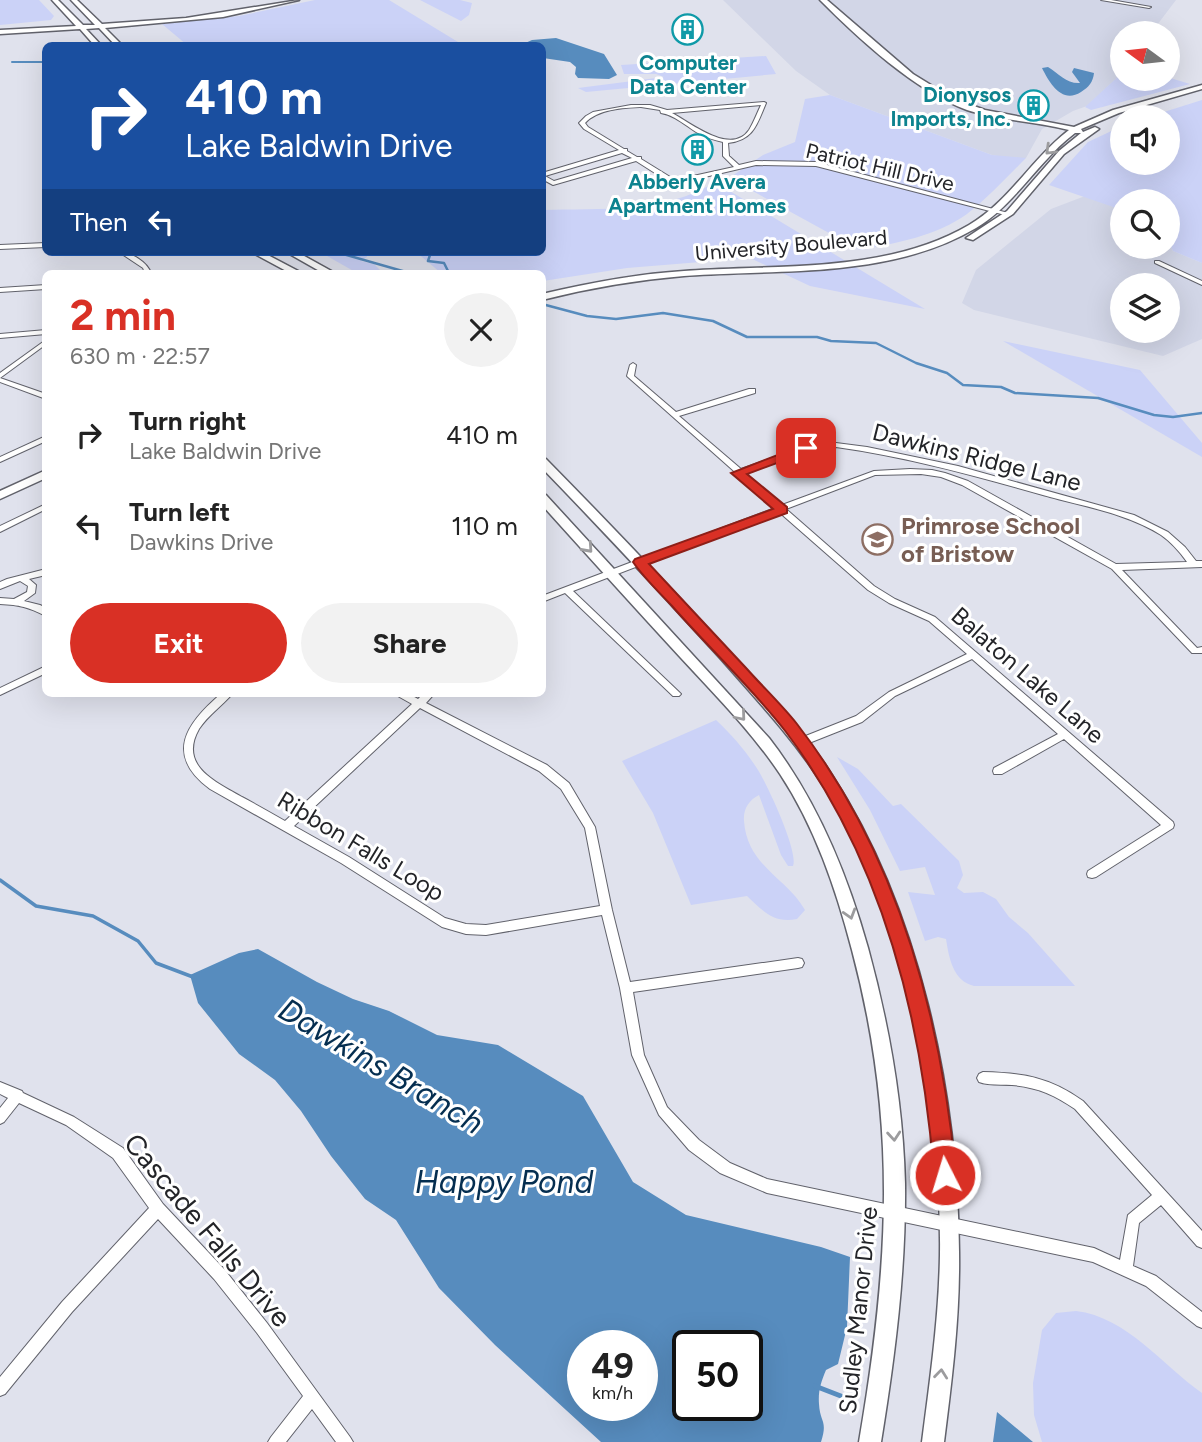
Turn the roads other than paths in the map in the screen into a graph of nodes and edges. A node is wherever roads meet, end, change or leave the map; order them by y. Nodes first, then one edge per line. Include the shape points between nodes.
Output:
1 (55, 0) edge
2 (74, 0) edge
3 (285, 0) edge
4 (296, 0) edge
5 (823, 0) edge
6 (1103, 0) edge
7 (1149, 7) dead end
8 (97, 23) junction
9 (79, 24) junction
10 (0, 30) edge
11 (95, 42) edge
12 (116, 42) edge
13 (1202, 87) edge
14 (1202, 93) edge
15 (1165, 105) edge
16 (663, 112) junction
17 (1110, 124) edge
18 (1074, 129) junction
19 (1085, 133) junction
20 (725, 140) junction
21 (625, 150) junction
22 (639, 158) junction
23 (737, 167) junction
24 (546, 174) edge
25 (546, 178) edge
26 (674, 182) junction
27 (662, 185) dead end
28 (995, 210) junction
29 (1009, 214) junction
30 (42, 245) edge
31 (0, 247) edge
32 (128, 256) edge
33 (263, 256) edge
34 (298, 256) edge
35 (1157, 262) dead end
36 (147, 270) edge
37 (291, 270) edge
38 (324, 270) edge
39 (1202, 284) edge
40 (42, 287) edge
41 (0, 290) edge
42 (546, 299) edge
43 (546, 300) edge
44 (42, 332) edge
45 (0, 336) edge
46 (42, 345) edge
47 (633, 365) dead end
48 (0, 378) edge
49 (752, 391) dead end
50 (42, 395) edge
51 (674, 415) junction
52 (42, 440) edge
53 (0, 460) edge
54 (546, 465) edge
55 (738, 473) junction
56 (42, 475) edge
57 (1, 495) edge
58 (546, 501) edge
59 (42, 508) edge
60 (782, 510) junction
61 (0, 528) edge
62 (640, 562) junction
63 (1197, 564) edge
64 (1115, 566) junction
65 (42, 573) edge
66 (611, 573) junction
67 (0, 576) edge
68 (42, 577) edge
69 (19, 579) junction
70 (0, 586) edge
71 (32, 588) junction
72 (567, 590) junction
73 (546, 598) edge
74 (6, 603) edge
75 (41, 610) edge
76 (1202, 650) edge
77 (972, 655) junction
78 (42, 671) edge
79 (0, 692) edge
80 (676, 694) dead end
81 (224, 697) edge
82 (406, 697) edge
83 (426, 697) edge
84 (418, 704) junction
85 (1063, 735) junction
86 (801, 742) junction
87 (998, 771) dead end
88 (286, 827) junction
89 (1092, 874) dead end
90 (606, 910) junction
91 (798, 963) dead end
92 (626, 988) junction
93 (983, 1078) dead end
94 (0, 1088) edge
95 (18, 1095) junction
96 (0, 1118) edge
97 (1161, 1196) junction
98 (158, 1209) junction
99 (897, 1215) junction
100 (949, 1225) junction
101 (1202, 1241) edge
102 (1126, 1268) junction
103 (1202, 1321) edge
104 (0, 1389) edge
105 (311, 1398) junction
106 (275, 1442) edge
107 (345, 1442) edge
108 (870, 1442) edge
109 (933, 1442) edge

1 - 9 main road
2 - 8 main road
3 - 8 main road via 226,11
4 - 8 main road via 221,15
5 - 18 main road via 945,98 992,114
6 - 7 street
8 - 9 main road
8 - 12 main road
9 - 10 main road
9 - 11 main road
13 - 18 main road, University Boulevard
14 - 15 main road
16 - 20 street via 705,136
16 - 20 street via 764,103 748,135
16 - 21 street via 651,106 605,110 586,117 583,126
17 - 19 main road, University Boulevard
18 - 19 main road
18 -> 28 main road, University Boulevard via 1048,150
19 - 29 main road, University Boulevard
20 - 23 street via 726,156
21 - 22 street
21 - 24 street
22 - 25 street via 553,183
22 - 26 street
23 - 26 street, Patriot Hill Drive
23 - 28 street, Patriot Hill Drive via 774,162 816,164
26 - 27 street, Patriot Hill Drive
28 - 29 street, Patriot Hill Drive
28 - 42 main road, University Boulevard via 971,229 882,258 652,276 587,286
29 - 43 main road, University Boulevard via 956,245 915,259 826,273 646,285 560,302
30 - 31 street
32 - 36 street
33 - 37 main road
34 - 38 main road
35 - 39 street
40 - 41 street
44 - 45 street
46 - 48 street
47 - 51 street, Balaton Lake Lane via 630,376
48 - 50 street
49 - 51 street
51 - 55 street, Balaton Lake Lane
52 - 53 street
54 - 62 main road
55 - 60 street, Balaton Lake Lane
55 - 63 street, Dawkins Ridge Lane via 815,446 867,449 955,468 1131,517 1159,529
56 - 57 main road
58 -> 66 main road, Sudley Manor Drive
59 - 61 street
60 - 62 street
60 - 64 street via 874,472 934,471 965,483
60 - 77 street, Balaton Lake Lane via 871,588 932,619
62 - 66 street
62 - 86 main road
63 - 64 street
64 - 76 street via 1195,651
65 - 69 street
66 - 72 street
66 -> 99 main road, Sudley Manor Drive via 762,740 818,828 840,882 873,996 892,1107
67 - 69 street
68 - 71 street
69 - 70 street
69 - 71 street via 30,582
71 - 74 street via 27,596
71 - 75 street
72 - 73 street
72 - 80 street
74 - 75 street
77 - 85 street, Balaton Lake Lane
77 - 86 street via 892,694 859,719
78 - 79 street
81 - 88 street, Ribbon Falls Loop via 196,723 189,740 196,772
82 - 84 street
83 - 84 street
84 - 88 street
84 - 90 street via 543,768 565,786 590,827
85 - 87 street
85 - 89 street, Balaton Lake Lane via 1169,825
86 - 100 main road via 835,792 875,874 907,958 941,1125
88 - 90 street, Ribbon Falls Loop via 442,922 466,929 486,930
90 - 92 street
91 - 92 street
92 - 99 street via 638,1055 663,1111 694,1145 725,1168 767,1186
93 - 97 street via 1027,1079 1062,1092
94 - 95 street, Cascade Falls Drive
95 - 96 street
95 - 98 street, Cascade Falls Drive via 118,1153
97 - 101 street
97 - 102 street via 1133,1220
98 - 104 street via 67,1307
98 - 105 street, Cascade Falls Drive via 219,1274
99 - 100 street
99 - 108 main road, Sudley Manor Drive
100 - 102 street via 1054,1245
109 -> 100 main road via 943,1366
102 - 103 street via 1160,1287
105 - 106 street
105 - 107 street, Cascade Falls Drive

